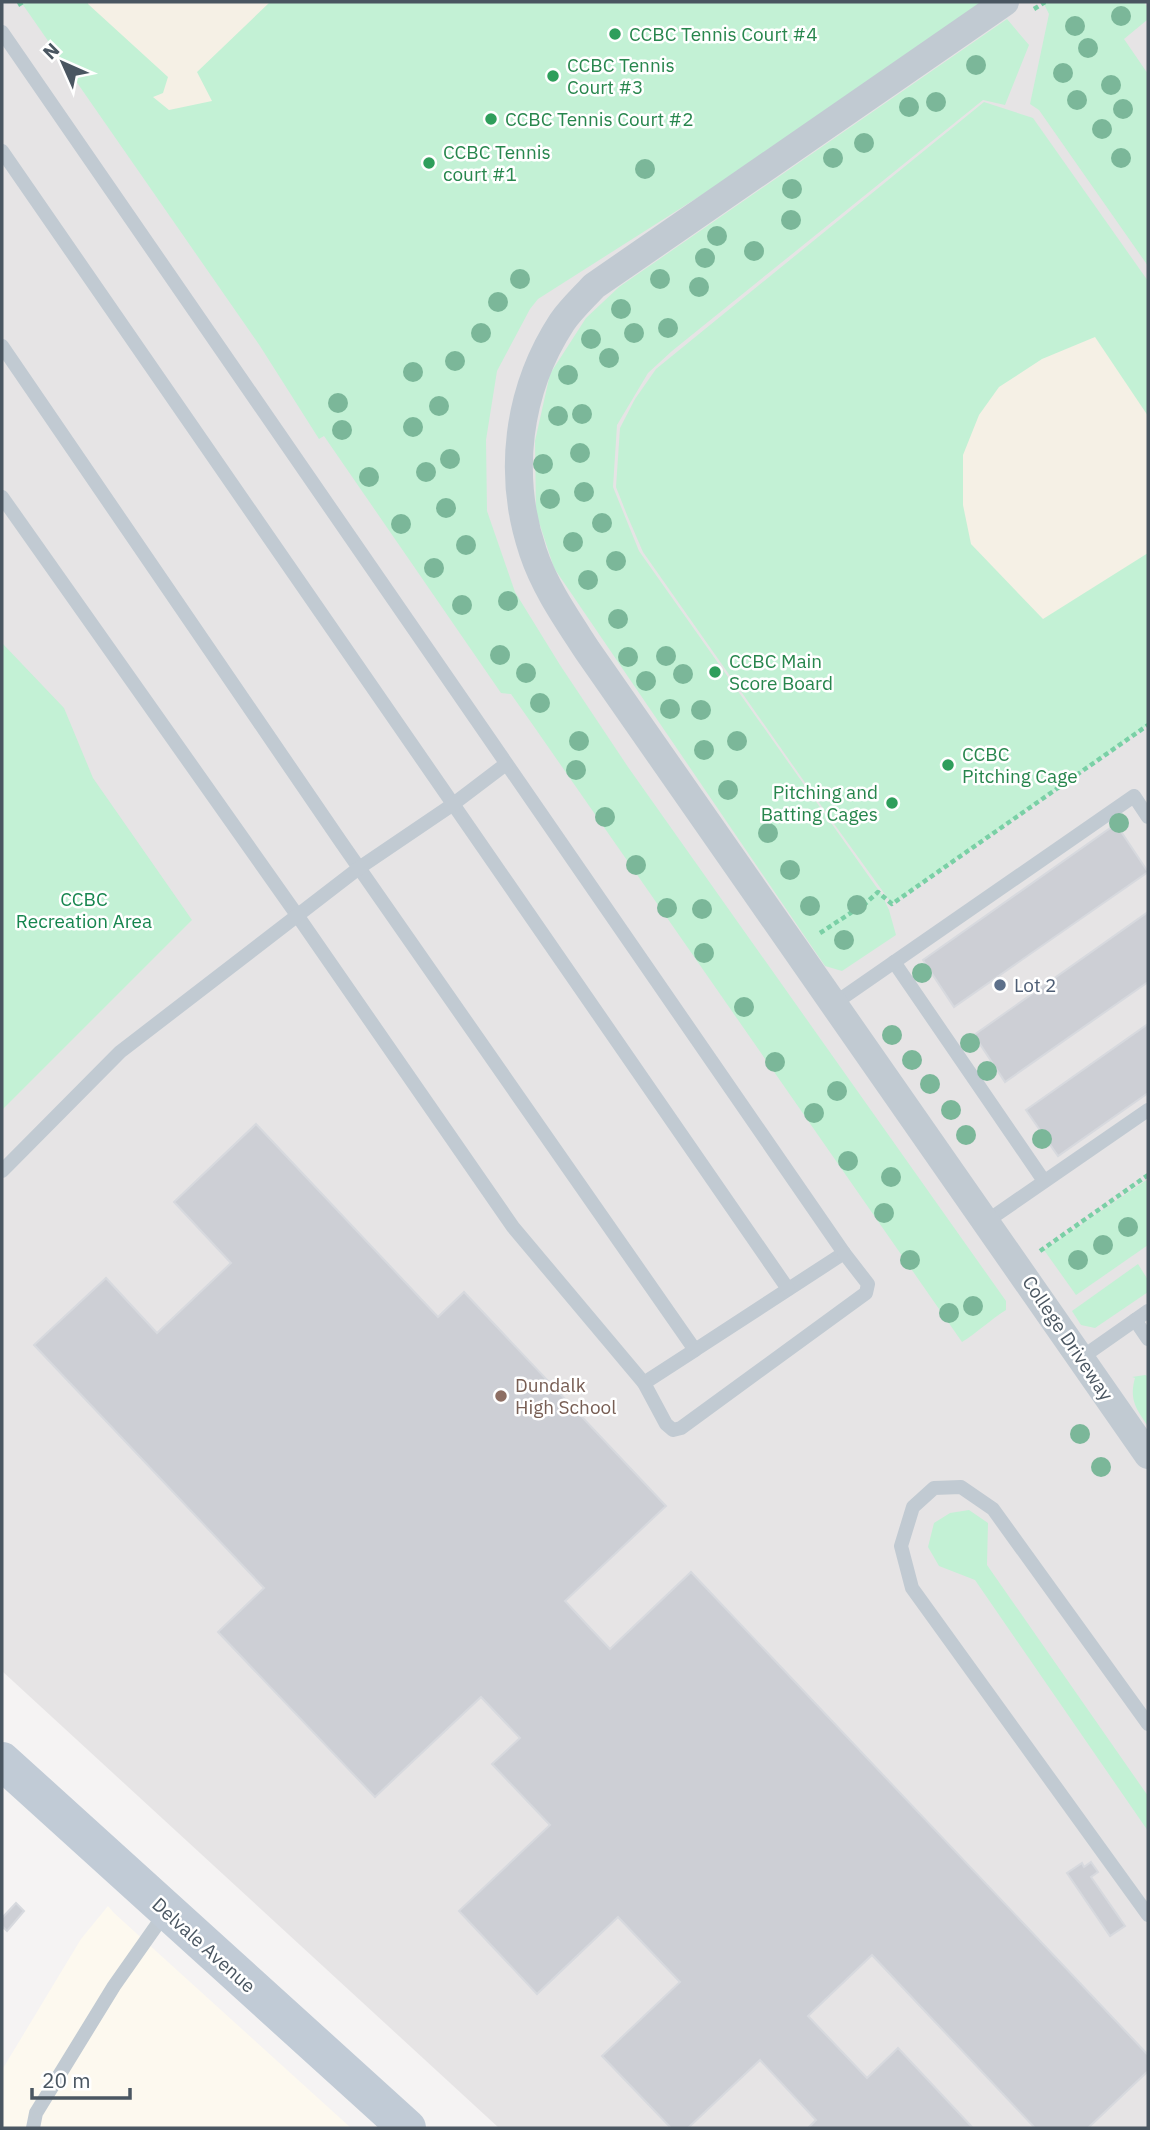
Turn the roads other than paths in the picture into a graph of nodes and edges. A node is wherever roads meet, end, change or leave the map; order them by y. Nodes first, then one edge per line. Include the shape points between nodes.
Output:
1 (1004, 2) edge
2 (2, 32) edge
3 (2, 151) edge
4 (2, 346) edge
5 (2, 497) edge
6 (506, 764) junction
7 (452, 805) junction
8 (1148, 817) edge
9 (359, 868) junction
10 (297, 915) junction
11 (894, 962) junction
12 (835, 1003) junction
13 (1148, 1110) edge
14 (2, 1171) edge
15 (1044, 1181) junction
16 (987, 1222) junction
17 (844, 1253) junction
18 (789, 1289) junction
19 (1148, 1311) edge
20 (1135, 1320) junction
21 (1148, 1339) edge
22 (695, 1350) junction
23 (1081, 1358) junction
24 (644, 1383) junction
25 (1148, 1455) edge
26 (1148, 1724) edge
27 (2, 1761) edge
28 (166, 1910) junction
29 (1148, 1915) edge
30 (33, 2128) edge
31 (407, 2128) edge

1 - 12 street, College Driveway via 594,286 564,320 542,357 520,436 522,513 534,554 557,603
2 - 6 lane
3 - 7 lane
4 - 9 lane
5 - 10 lane
6 - 7 lane
6 - 17 lane
7 - 9 lane
7 - 18 lane
8 - 11 lane via 1134,796
9 - 10 lane
9 - 22 lane
10 - 14 lane via 120,1052
10 - 24 lane via 513,1227
11 - 12 lane
11 - 15 lane
12 - 16 street, College Driveway
13 - 15 lane
15 - 16 lane
16 - 23 street, College Driveway
17 - 18 lane
17 - 24 lane via 867,1284 866,1293 681,1428 673,1430 666,1424
18 - 22 lane
19 - 20 lane
20 - 21 lane
20 - 23 lane
22 - 24 lane
23 - 25 street, College Driveway
26 - 29 lane via 993,1509 961,1487 934,1488 913,1507 901,1546 912,1588
27 - 28 street, Delvale Avenue
28 - 30 lane via 36,2113
28 - 31 street, Delvale Avenue

